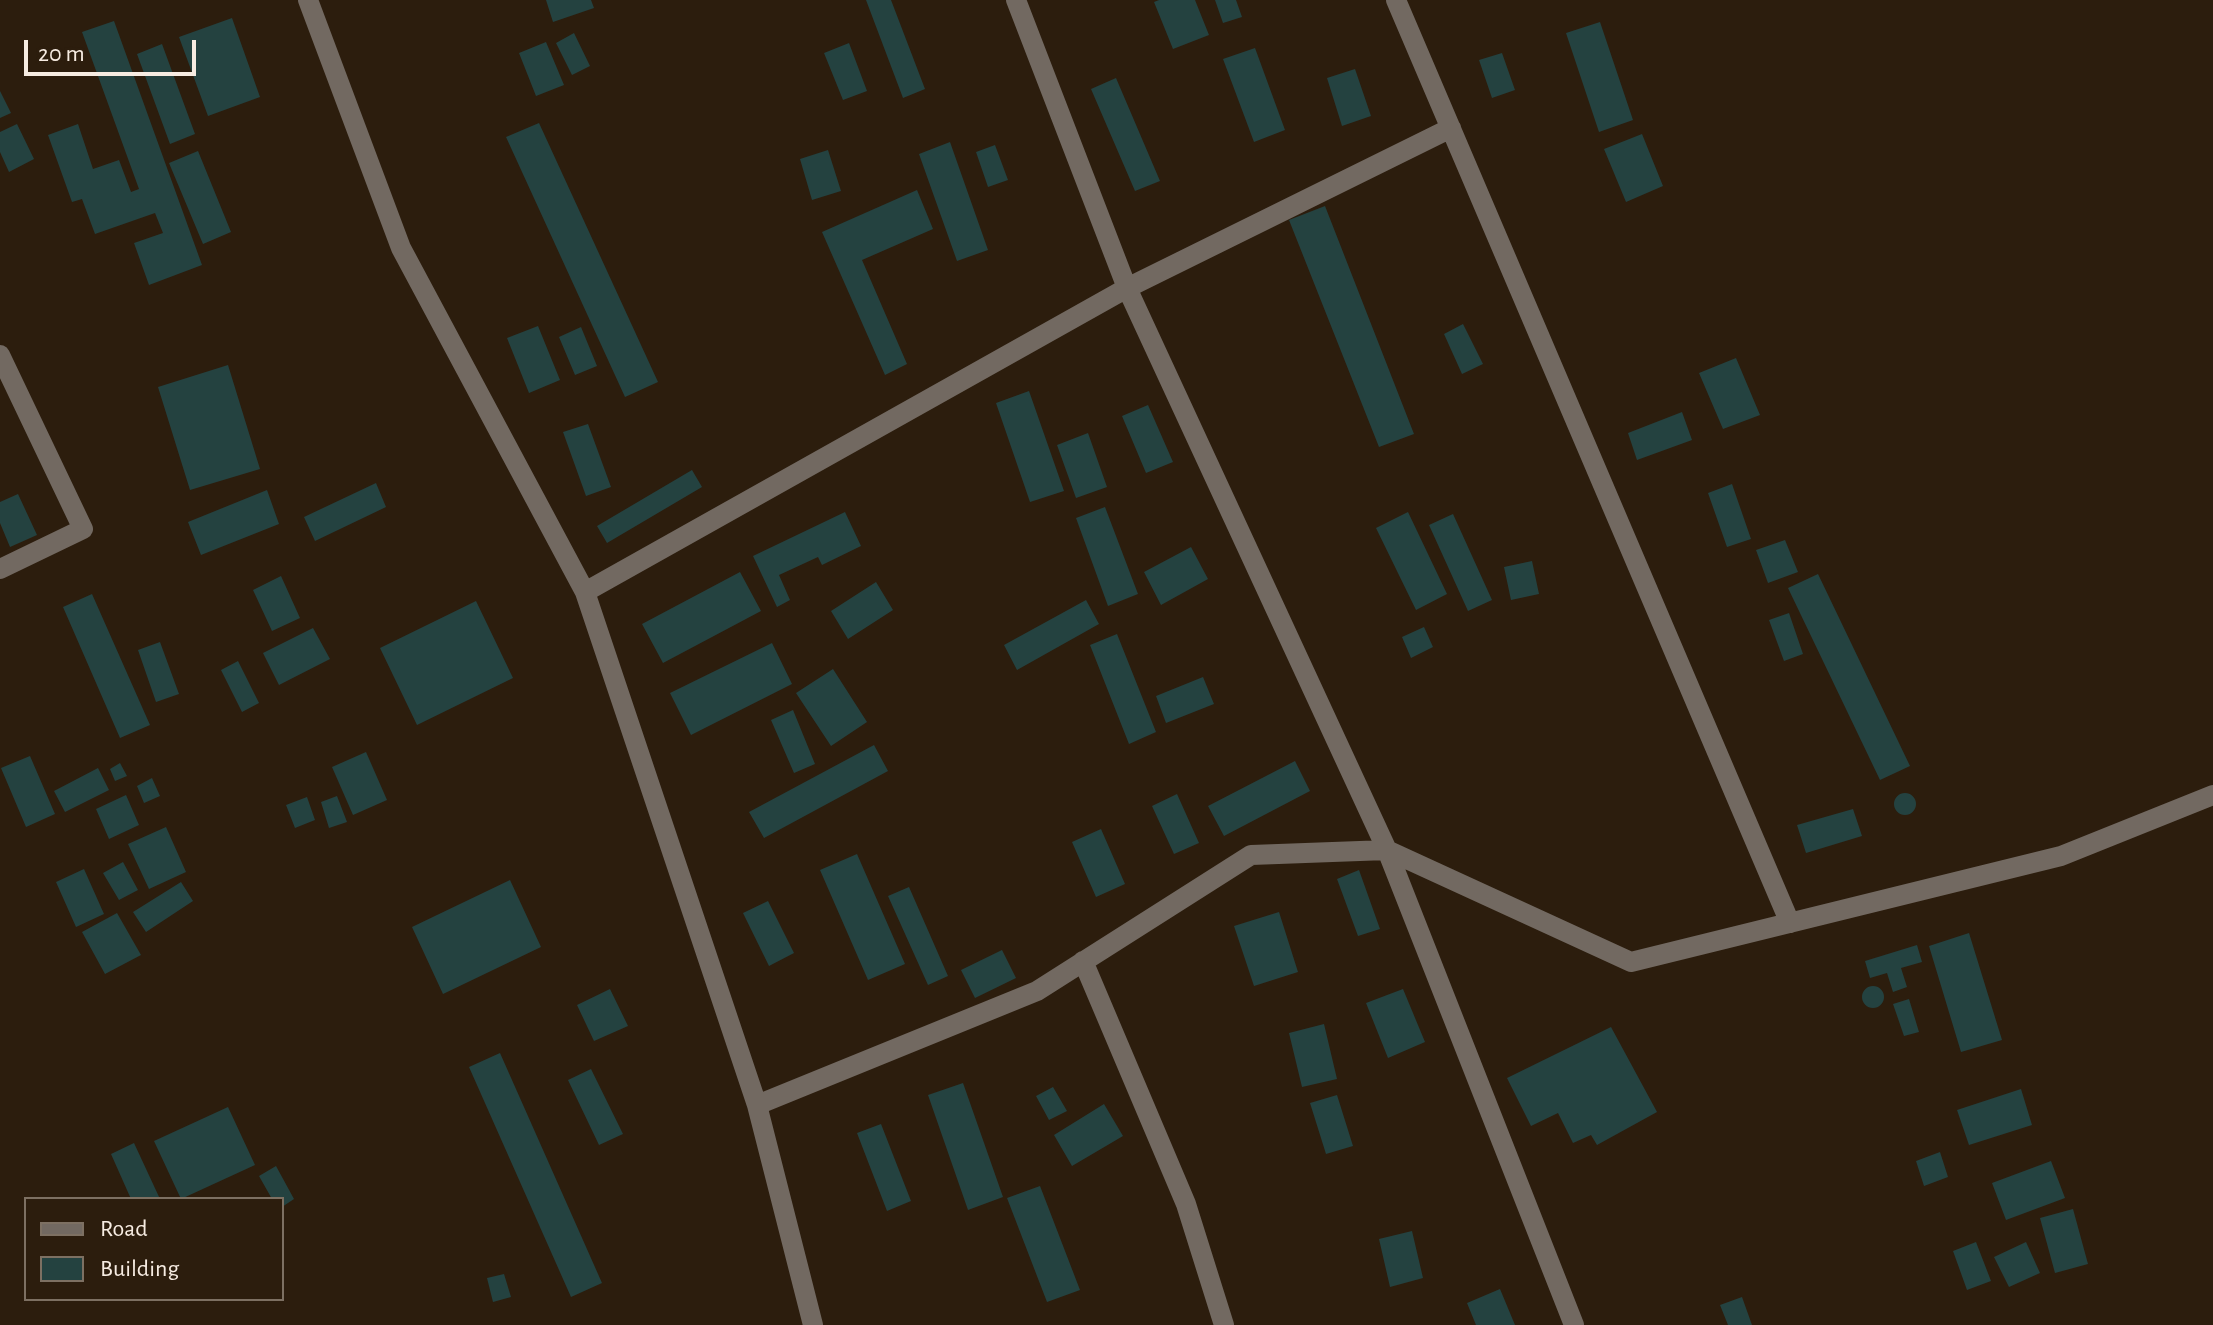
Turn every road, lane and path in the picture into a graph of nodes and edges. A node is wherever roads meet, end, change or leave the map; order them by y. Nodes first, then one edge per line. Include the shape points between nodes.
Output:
1 (308, 0) edge
2 (1016, 0) edge
3 (1396, 0) edge
4 (1451, 128) junction
5 (1127, 288) junction
6 (0, 355) edge
7 (0, 569) edge
8 (585, 592) junction
9 (2213, 795) edge
10 (1387, 850) junction
11 (1790, 923) junction
12 (1083, 961) junction
13 (757, 1105) junction
14 (813, 1325) edge
15 (1224, 1325) edge
16 (1574, 1325) edge

1 - 8 street via 401,248
2 - 5 street
3 - 4 street
4 - 5 street
4 - 11 street
5 - 8 street
5 - 10 street
6 - 7 street via 83,529
8 - 13 street
9 - 11 street via 2061,856
10 - 11 street via 1631,962
10 - 12 street via 1251,855
10 - 16 street
12 - 13 street via 1037,991
12 - 15 street via 1186,1204
13 - 14 street

